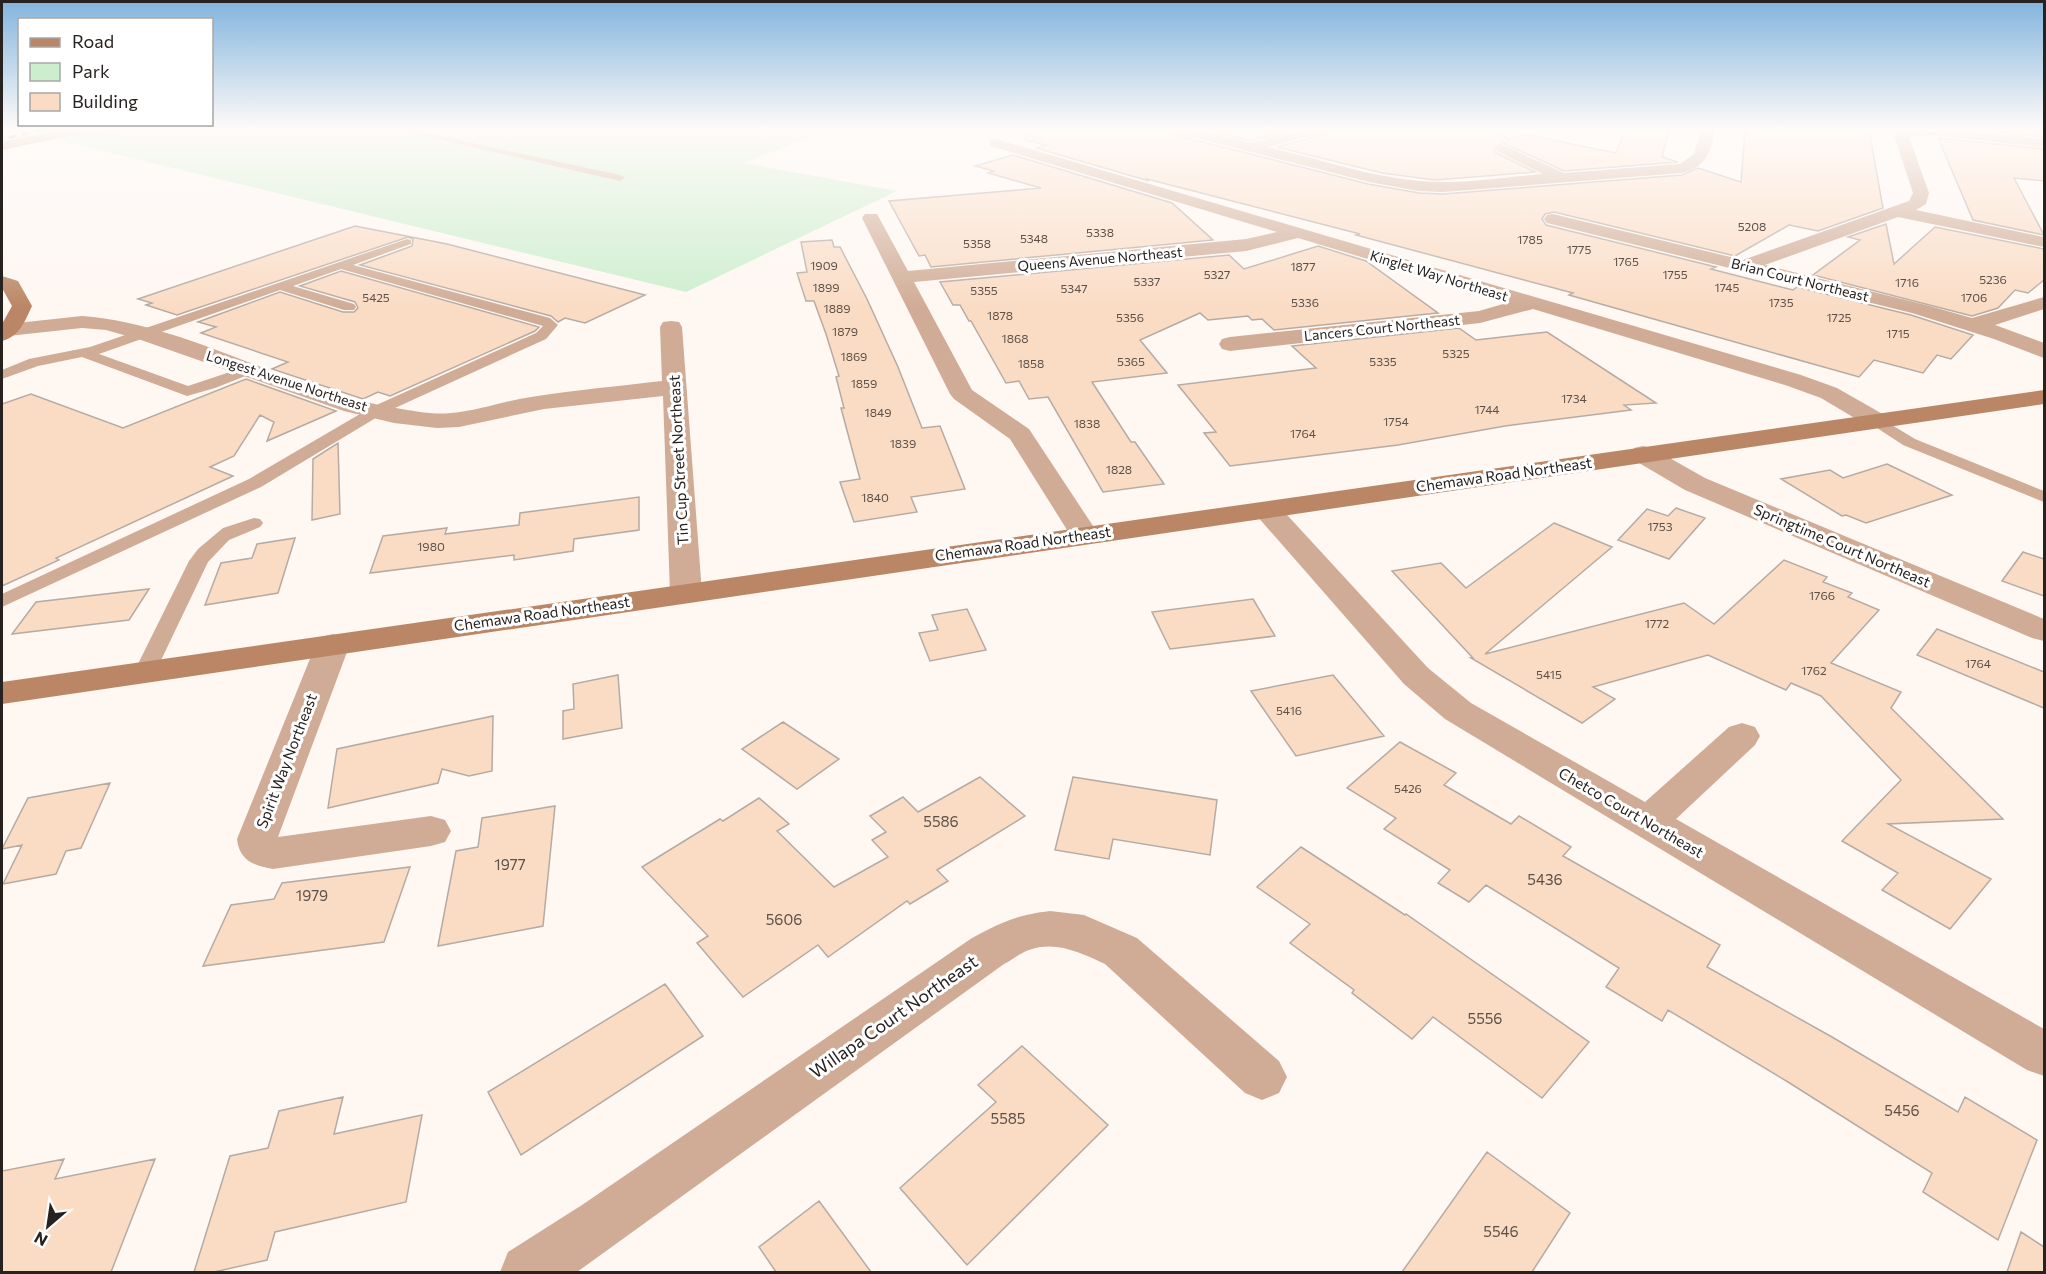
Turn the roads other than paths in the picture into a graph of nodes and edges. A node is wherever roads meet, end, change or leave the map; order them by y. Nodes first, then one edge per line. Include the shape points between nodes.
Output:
1 (1151, 189) edge
2 (1919, 189) edge
3 (1898, 212) junction
4 (871, 218) dead end
5 (1553, 219) dead end
6 (1296, 233) junction
7 (406, 242) dead end
8 (2044, 242) edge
9 (339, 265) junction
10 (1745, 266) junction
11 (903, 277) junction
12 (2, 282) edge
13 (280, 286) junction
14 (1532, 303) junction
15 (2044, 303) edge
16 (349, 307) dead end
17 (1973, 325) junction
18 (671, 327) dead end
19 (5, 332) edge
20 (142, 334) junction
21 (1230, 344) dead end
22 (2044, 351) edge
23 (84, 353) junction
24 (248, 370) junction
25 (2, 375) edge
26 (675, 387) junction
27 (2044, 397) edge
28 (378, 410) junction
29 (1877, 421) junction
30 (1643, 454) junction
31 (2044, 497) edge
32 (1267, 510) junction
33 (254, 523) dead end
34 (1084, 535) junction
35 (686, 593) junction
36 (2, 601) edge
37 (2044, 631) edge
38 (333, 644) junction
39 (145, 672) junction
40 (2, 693) edge
41 (1742, 736) dead end
42 (1648, 822) junction
43 (430, 831) dead end
44 (2044, 1054) edge
45 (1262, 1077) dead end
46 (528, 1272) edge

1 - 6 street, Kinglet Way Northeast
2 - 3 street via 1920,200
3 - 8 street
3 - 10 street
4 - 11 street
5 - 10 street, Brian Court Northeast
6 - 11 street, Queens Avenue Northeast via 1246,245
6 - 14 street, Kinglet Way Northeast
7 - 9 lane
9 - 13 lane
9 - 28 lane via 551,325 542,336
10 - 17 street, Brian Court Northeast
11 - 34 street via 962,394 1020,434
12 - 19 main road via 11,285 22,306
13 - 16 lane
13 - 20 lane
14 - 21 street, Lancers Court Northeast via 1480,317
14 - 29 street, Kinglet Way Northeast via 1794,380 1829,393
15 - 17 street
17 - 22 street, Brian Court Northeast
18 - 26 street, Tin Cup Street Northeast
19 - 20 street, Longest Avenue Northeast via 82,322
20 - 23 lane
20 - 24 street, Longest Avenue Northeast
23 - 24 lane via 187,391
23 - 25 lane via 34,362
24 - 28 street, Longest Avenue Northeast
26 - 28 street, Longest Avenue Northeast via 526,405 458,420 429,420
26 - 35 street, Tin Cup Street Northeast
27 - 29 main road, Chemawa Road Northeast
28 - 36 lane via 255,483
29 - 30 main road, Chemawa Road Northeast
29 - 31 lane via 1910,442
30 - 32 main road, Chemawa Road Northeast
30 - 37 street, Springtime Court Northeast via 1695,484
32 - 34 main road, Chemawa Road Northeast
32 - 42 street, Chetco Court Northeast via 1408,668 1458,711
33 - 39 lane via 234,529 208,547
34 - 35 main road, Chemawa Road Northeast
35 - 38 main road, Chemawa Road Northeast
38 - 39 main road, Chemawa Road Northeast
38 - 43 street, Spirit Way Northeast via 257,847 273,853
39 - 40 main road, Chemawa Road Northeast
41 - 42 street
42 - 44 street, Chetco Court Northeast
45 - 46 street, Willapa Court Northeast via 1121,951 1084,933 1050,929 1021,933 988,951

